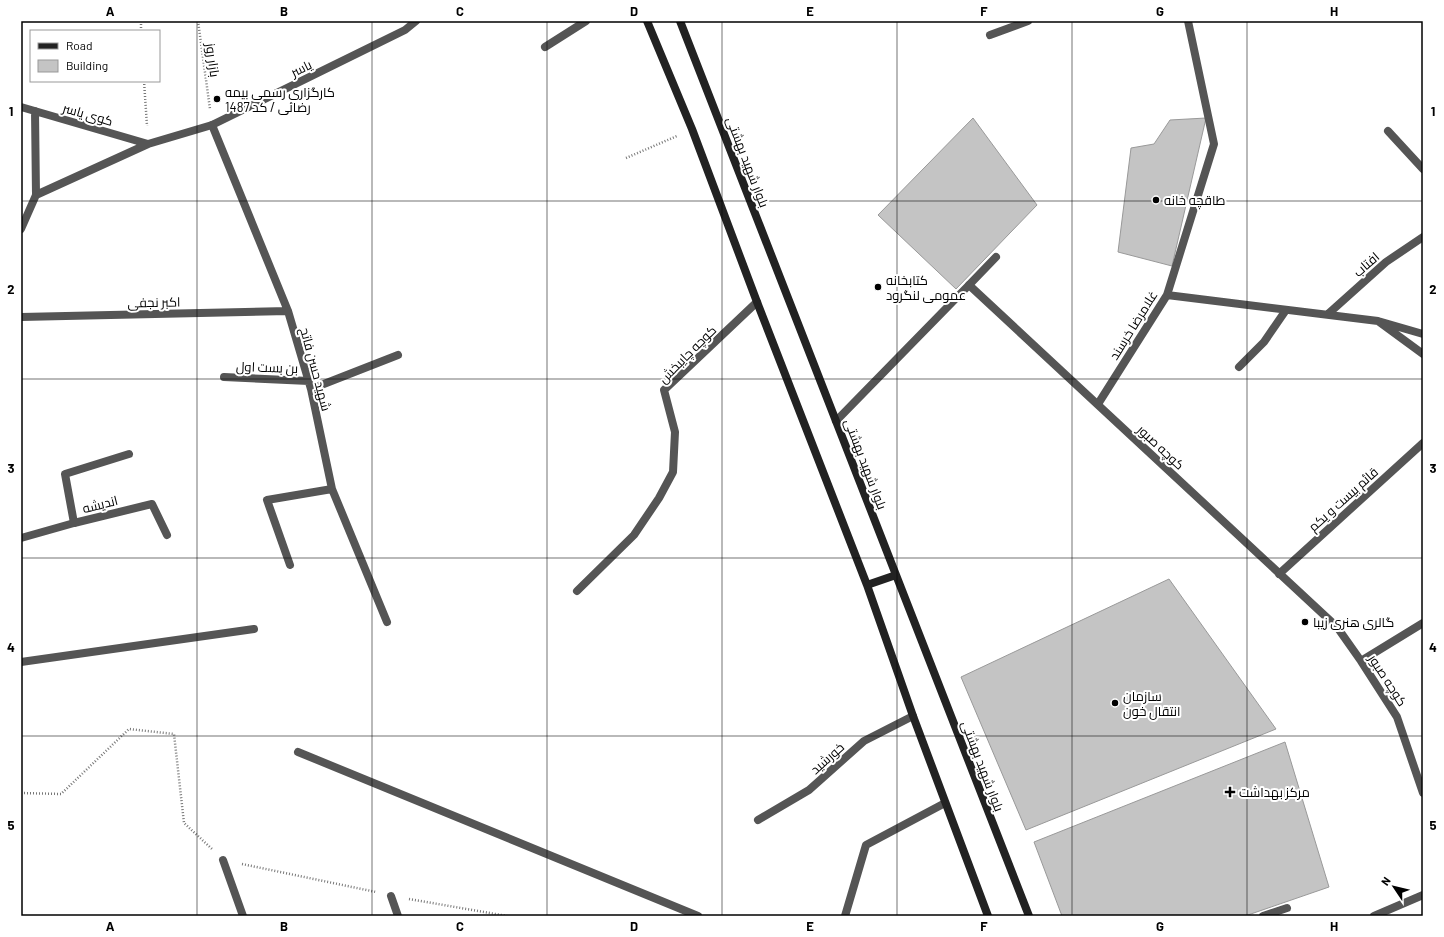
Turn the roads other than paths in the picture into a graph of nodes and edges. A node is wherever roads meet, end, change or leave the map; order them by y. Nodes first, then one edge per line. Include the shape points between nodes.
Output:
1 (416, 21) edge
2 (586, 21) edge
3 (647, 21) edge
4 (680, 21) edge
5 (1028, 21) edge
6 (1188, 21) edge
7 (990, 35) dead end
8 (546, 47) dead end
9 (21, 107) edge
10 (35, 111) junction
11 (212, 125) junction
12 (1388, 132) dead end
13 (148, 144) junction
14 (1423, 169) edge
15 (36, 195) junction
16 (21, 230) edge
17 (1423, 237) edge
18 (996, 257) dead end
19 (970, 285) junction
20 (1167, 294) junction
21 (757, 302) junction
22 (1286, 310) junction
23 (288, 311) junction
24 (1328, 314) junction
25 (21, 317) edge
26 (1378, 321) junction
27 (1423, 334) edge
28 (1423, 354) edge
29 (398, 355) dead end
30 (1239, 367) dead end
31 (224, 377) dead end
32 (310, 385) junction
33 (1098, 404) junction
34 (836, 421) junction
35 (1423, 443) edge
36 (129, 454) dead end
37 (332, 488) junction
38 (74, 523) junction
39 (167, 535) dead end
40 (21, 538) edge
41 (290, 565) dead end
42 (1280, 574) junction
43 (896, 575) junction
44 (867, 585) junction
45 (577, 591) dead end
46 (387, 622) dead end
47 (1423, 623) edge
48 (254, 629) dead end
49 (1362, 661) junction
50 (21, 662) edge
51 (913, 716) junction
52 (298, 752) dead end
53 (1423, 793) edge
54 (945, 802) junction
55 (758, 820) dead end
56 (223, 860) road end
57 (1423, 895) edge
58 (391, 896) road end
59 (1287, 908) dead end
60 (243, 916) edge
61 (398, 916) edge
62 (698, 916) edge
63 (845, 916) edge
64 (988, 916) edge
65 (1029, 916) edge
66 (1263, 916) edge
67 (1374, 916) edge

1 - 11 street, یاسر via 405,30
2 - 8 street
3 - 21 main road via 692,129
4 - 34 main road, بلوار شهید بهشتی
5 - 7 street
6 - 20 street, غلامرضا خرسند via 1214,144
9 - 10 street, کوی یاسر
10 - 13 street, کوی یاسر
10 - 15 street
11 - 13 street, یاسر
11 - 23 street, شهید حسن فاتح
12 - 14 street
13 - 15 street, یاسر
15 - 16 street
17 - 24 street, افتاب via 1386,262
18 - 19 street
19 - 33 street, کوچه صبور
19 - 34 street
20 - 22 street
20 - 33 street, غلامرضا خرسند
21 - 44 main road
21 - 45 street, کوچه چایبخش via 664,390 675,432 673,472 634,535
22 - 24 street
22 - 30 street via 1264,342
23 - 25 street, اکبر نجفی
23 - 32 street, شهید حسن فاتح
24 - 26 street
26 - 27 street
26 - 28 street
29 - 32 street
31 - 32 street, بن بست اول
32 - 37 street, شهید حسن فاتح
33 - 42 street, کوچه صبور
34 - 43 main road, بلوار شهید بهشتی
35 - 42 street, قائم بیست و یکم
36 - 38 street via 66,474
37 - 41 street via 267,500
37 - 46 street, شهید حسن فاتح
38 - 39 street, اندیشه via 152,504
38 - 40 street, اندیشه
42 - 49 street, کوچه صبور via 1337,627
43 - 44 main road
43 - 65 main road, بلوار شهید بهشتی
44 - 51 main road
47 - 49 street
48 - 50 street
49 - 53 street, کوچه صبور via 1397,717
51 - 54 main road
51 - 55 street, خورشید via 864,742 810,790
52 - 62 street
54 - 63 street via 866,845
54 - 64 main road
56 - 60 street
57 - 67 street
58 - 61 street
59 - 66 street

